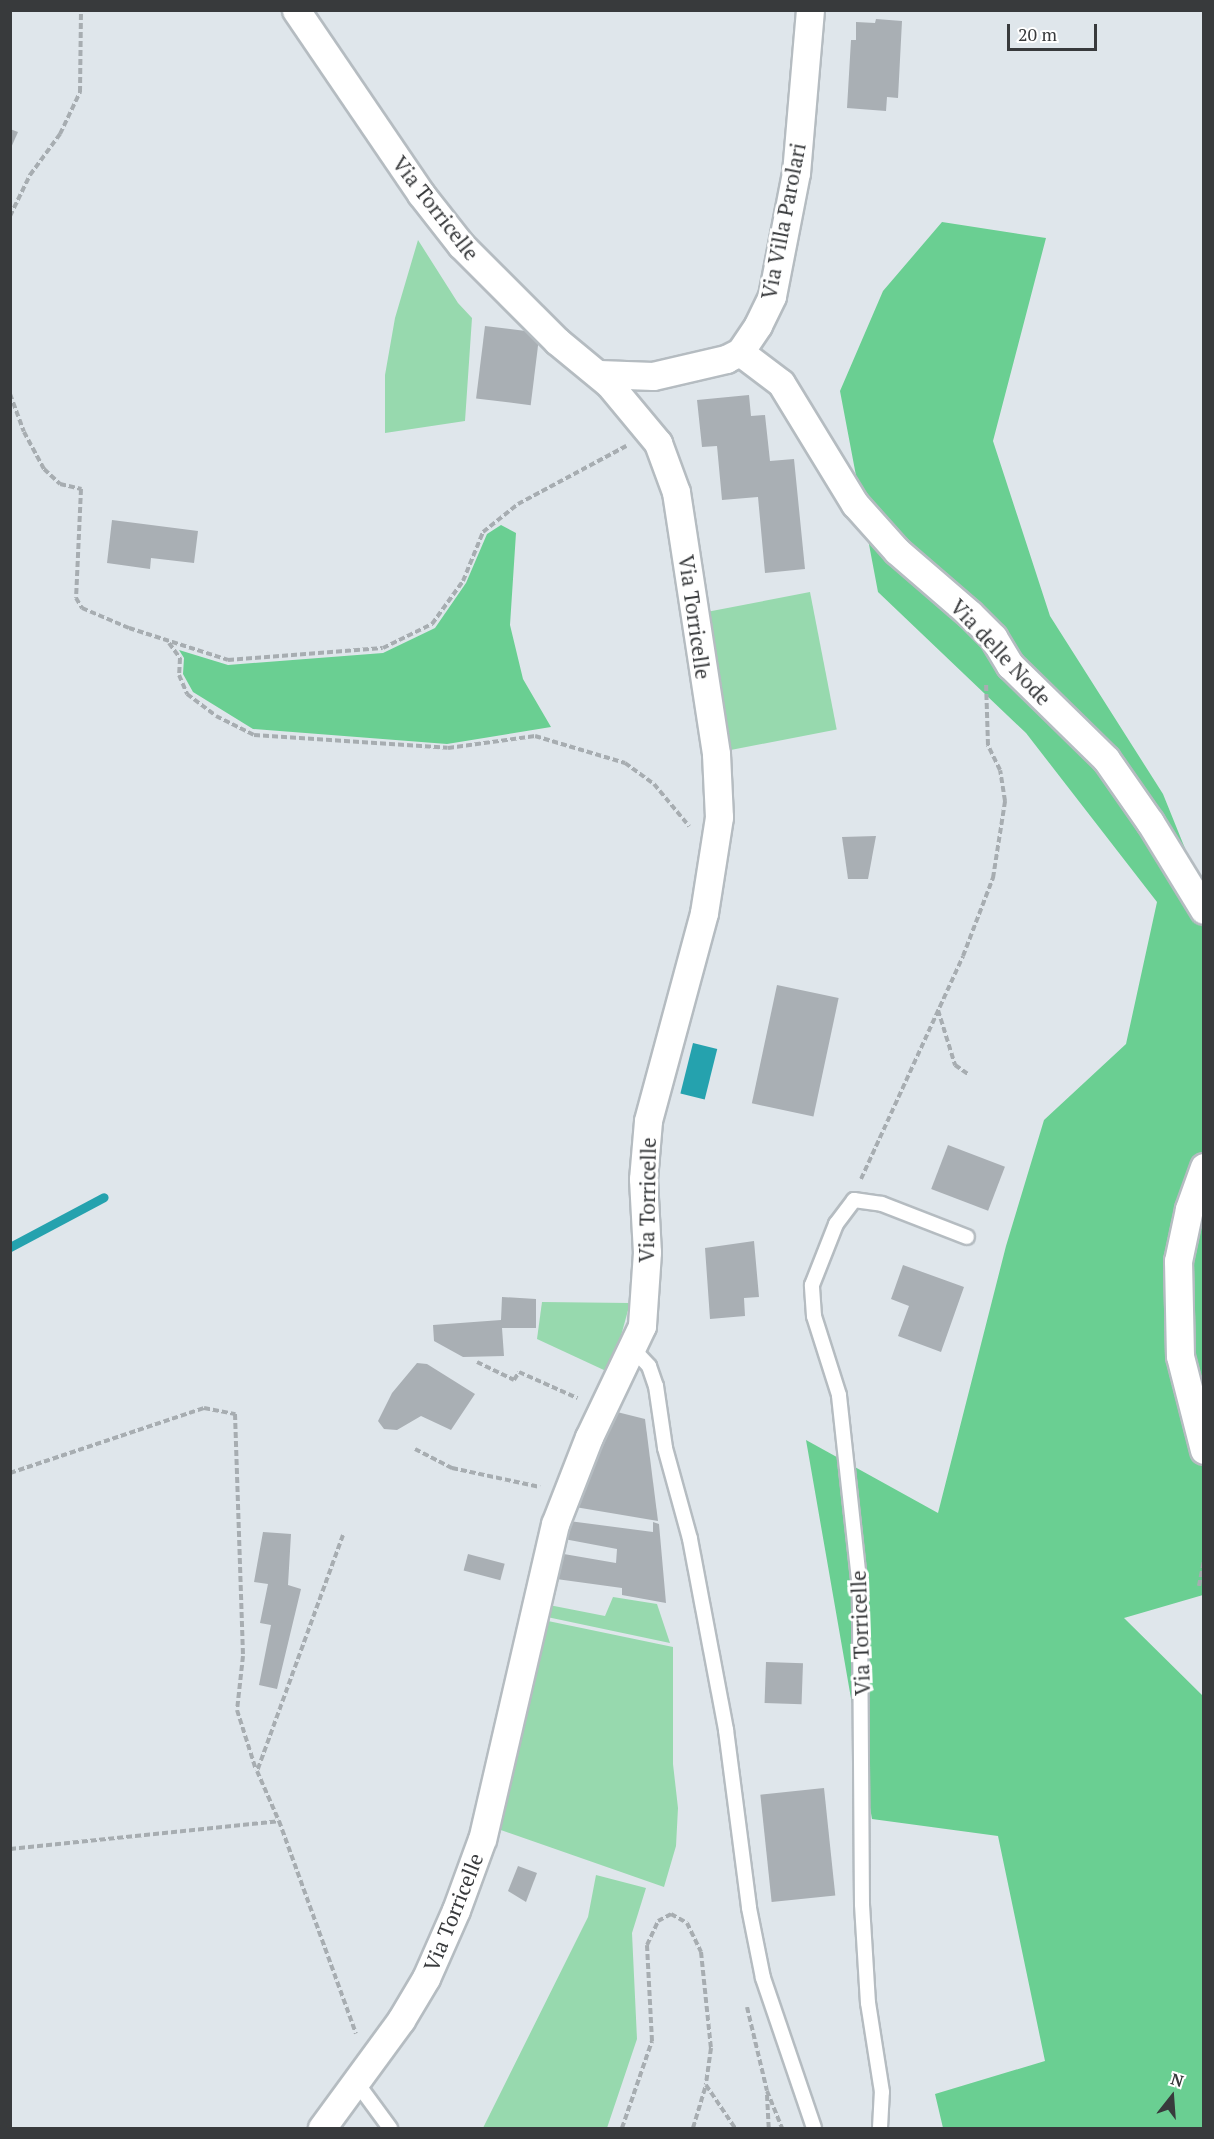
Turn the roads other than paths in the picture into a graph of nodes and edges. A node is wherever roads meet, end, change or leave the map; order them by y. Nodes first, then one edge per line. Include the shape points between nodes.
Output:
1 (296, 10) edge
2 (810, 10) edge
3 (740, 352) junction
4 (599, 374) junction
5 (1203, 910) edge
6 (1203, 1167) edge
7 (967, 1237) dead end
8 (634, 1350) junction
9 (1203, 1450) edge
10 (357, 2083) junction
11 (322, 2128) edge
12 (390, 2128) edge
13 (814, 2128) edge
14 (880, 2128) edge

1 - 4 street, Via Torricelle via 389,148 461,245 557,340
2 - 3 street, Via Villa Parolari via 796,173 772,296
3 - 4 street via 726,359 653,376
3 - 5 street, Via delle Node via 781,384 855,504 897,551 970,614 993,637 1010,665 1106,759
4 - 8 street, Via Torricelle via 658,443 676,492 716,754 719,817 705,913 648,1120 643,1179 646,1303
6 - 9 street via 1178,1261 1180,1356
7 - 14 lane, Via Torricelle via 882,1204 854,1200 836,1224 812,1285 811,1301 839,1395 860,1589 862,1904 868,2002 882,2092
8 - 10 street, Via Torricelle via 589,1437 567,1493 542,1574 482,1839 426,1978
8 - 13 lane via 649,1366 656,1386 665,1448 690,1539 726,1730 749,1908 763,1978
10 - 11 street, Via Torricelle
10 - 12 lane

